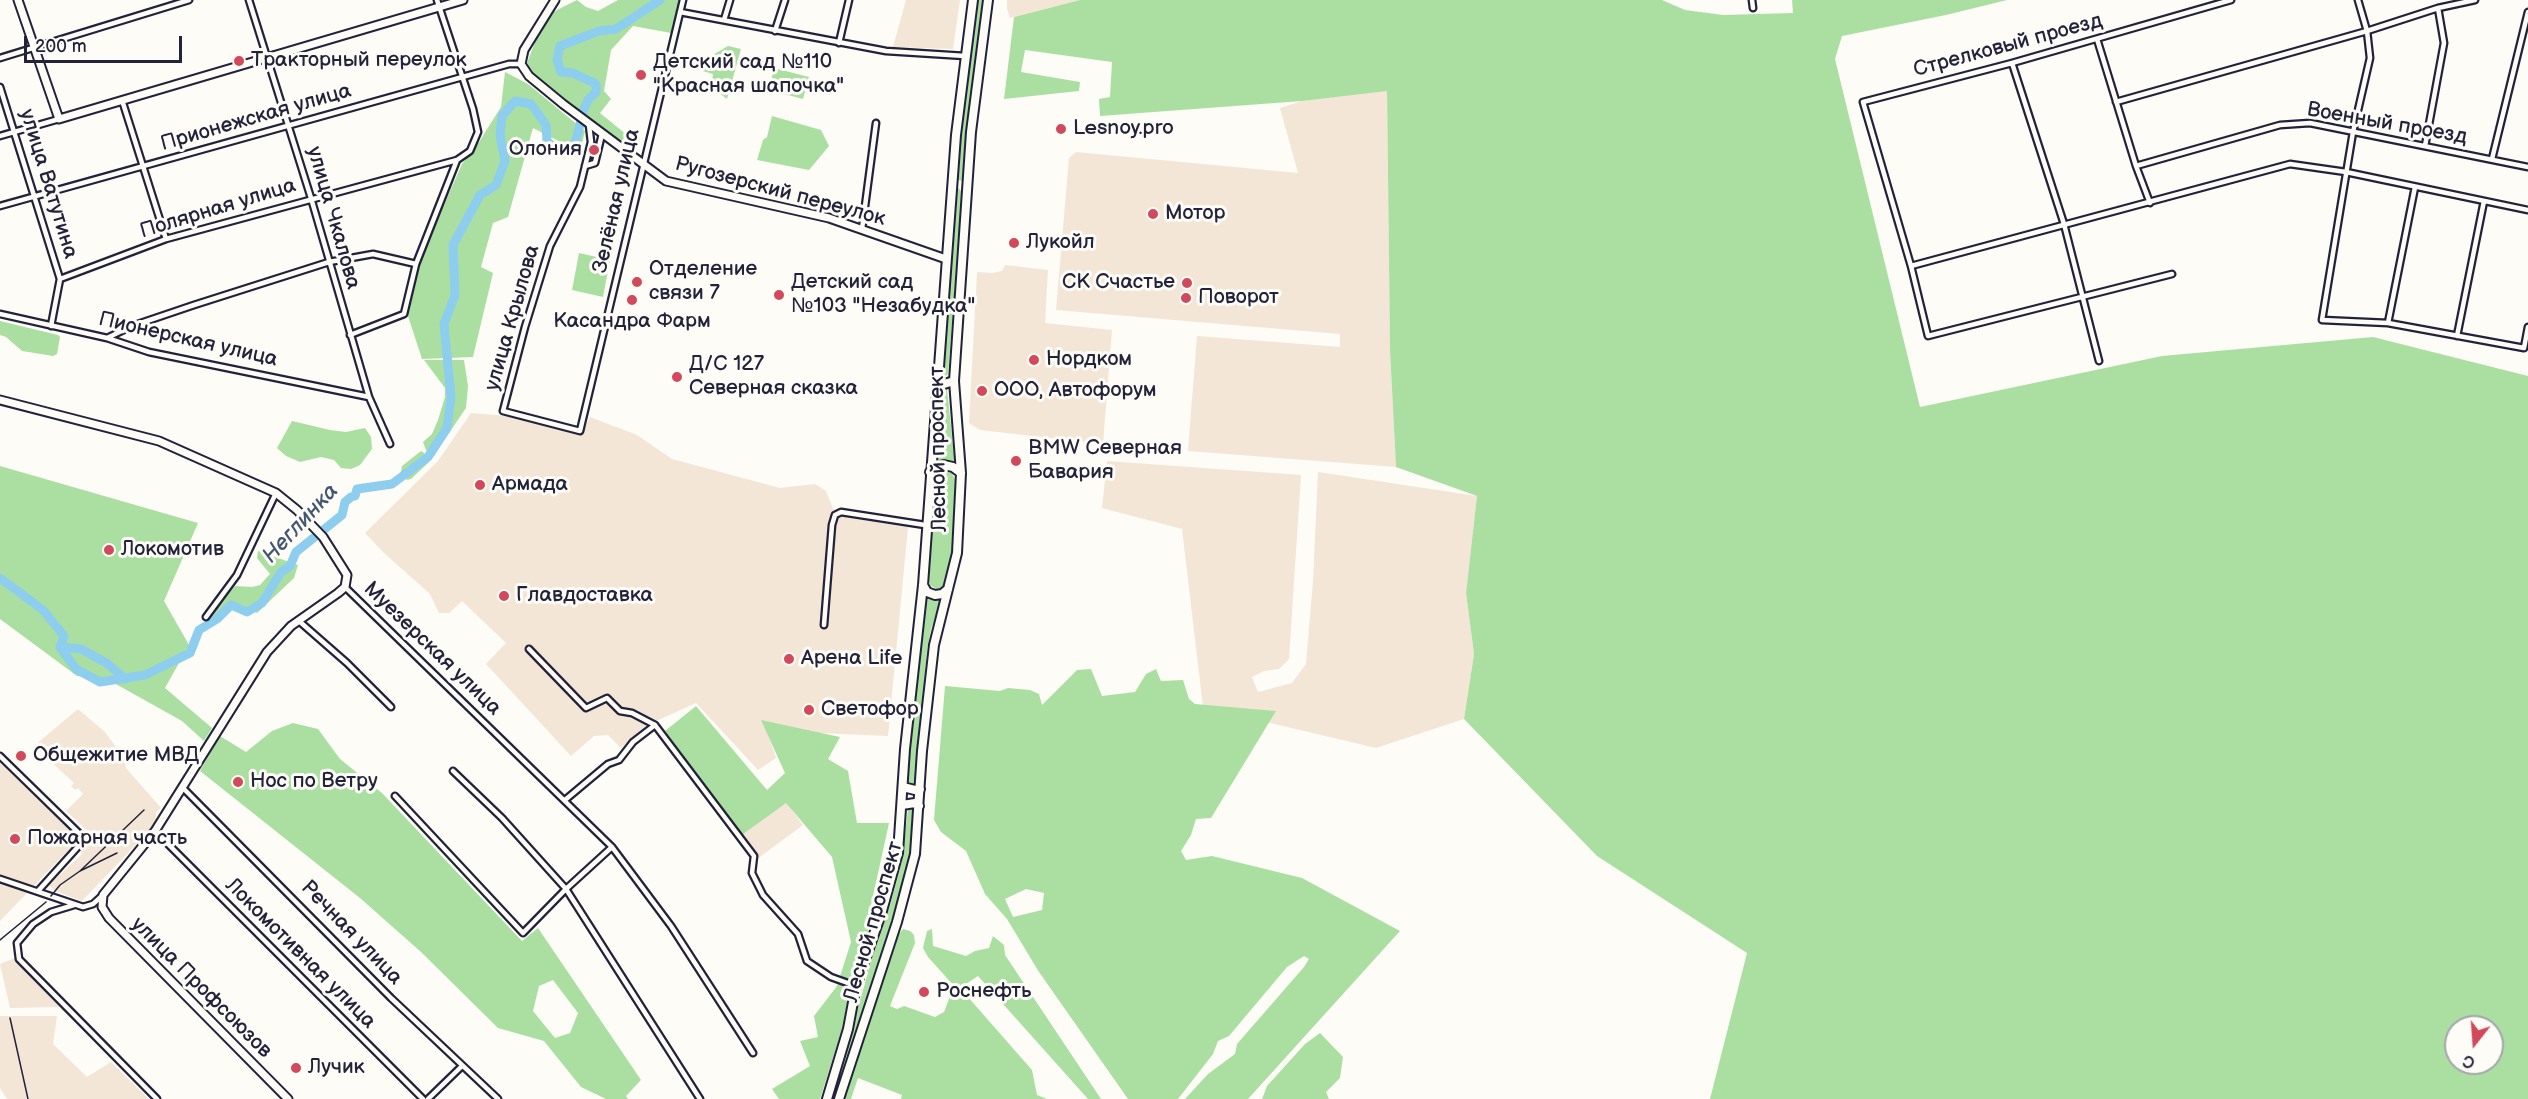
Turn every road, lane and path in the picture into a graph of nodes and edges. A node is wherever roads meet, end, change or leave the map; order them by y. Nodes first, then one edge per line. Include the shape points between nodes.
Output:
1 (18, 0) edge
2 (189, 0) edge
3 (249, 0) edge
4 (463, 0) edge
5 (555, 0) edge
6 (683, 0) edge
7 (730, 0) edge
8 (785, 0) edge
9 (849, 0) edge
10 (973, 0) edge
11 (988, 0) edge
12 (1752, 0) edge
13 (2231, 0) edge
14 (2358, 0) edge
15 (2475, 0) edge
16 (438, 4) edge
17 (1753, 8) dead end
18 (2438, 8) junction
19 (680, 12) junction
20 (2528, 12) edge
21 (724, 20) junction
22 (775, 31) junction
23 (2367, 31) junction
24 (2097, 39) junction
25 (839, 43) junction
26 (35, 48) junction
27 (964, 56) junction
28 (268, 57) junction
29 (0, 58) edge
30 (2012, 63) junction
31 (521, 64) junction
32 (463, 77) junction
33 (0, 87) edge
34 (122, 100) junction
35 (2116, 102) junction
36 (59, 119) junction
37 (876, 123) dead end
38 (588, 124) junction
39 (288, 125) junction
40 (14, 132) junction
41 (2353, 132) junction
42 (602, 134) junction
43 (0, 136) edge
44 (591, 142) junction
45 (2425, 146) junction
46 (2492, 159) junction
47 (457, 160) junction
48 (642, 165) junction
49 (2136, 166) junction
50 (143, 167) junction
51 (585, 167) junction
52 (2528, 167) edge
53 (2346, 172) junction
54 (952, 187) junction
55 (967, 187) junction
56 (2415, 187) junction
57 (34, 197) junction
58 (311, 198) junction
59 (2484, 201) junction
60 (2150, 203) junction
61 (0, 206) edge
62 (2528, 210) edge
63 (2064, 224) junction
64 (862, 229) junction
65 (166, 239) junction
66 (945, 259) junction
67 (329, 262) junction
68 (416, 264) junction
69 (1911, 266) junction
70 (2172, 274) dead end
71 (60, 279) junction
72 (2083, 295) junction
73 (0, 314) edge
74 (2388, 323) junction
75 (51, 326) junction
76 (2528, 327) edge
77 (350, 335) junction
78 (2457, 336) junction
79 (107, 338) junction
80 (2099, 361) dead end
81 (937, 381) junction
82 (954, 381) junction
83 (369, 397) junction
84 (0, 400) edge
85 (585, 410) joint
86 (390, 444) dead end
87 (930, 472) junction
88 (962, 473) junction
89 (276, 493) junction
90 (925, 525) junction
91 (922, 585) junction
92 (345, 587) junction
93 (949, 589) junction
94 (206, 617) dead end
95 (299, 621) junction
96 (824, 625) dead end
97 (529, 648) dead end
98 (391, 707) dead end
99 (655, 725) junction
100 (0, 756) edge
101 (453, 771) dead end
102 (903, 787) junction
103 (183, 788) junction
104 (920, 789) junction
105 (395, 796) dead end
106 (565, 800) junction
107 (902, 805) junction
108 (920, 806) junction
109 (155, 831) junction
110 (612, 847) junction
111 (0, 879) edge
112 (566, 889) junction
113 (38, 891) junction
114 (103, 895) junction
115 (74, 905) junction
116 (856, 986) junction
117 (753, 1053) dead end
118 (462, 1066) junction
119 (157, 1099) edge
120 (288, 1099) edge
121 (423, 1099) edge
122 (428, 1099) edge
123 (498, 1099) edge
124 (700, 1099) edge
125 (827, 1099) edge
126 (839, 1099) edge

1 - 26 main road
2 - 26 street
3 - 28 street, улица Чкалова
4 - 16 main road
5 - 31 main road via 524,50
6 - 19 street, Зелёная улица
7 - 21 street
8 - 22 street
9 - 25 street
10 - 27 main road, Лесной проспект
11 - 55 main road, Лесной проспект
12 - 17 street
13 - 24 street, Стрелковый проезд
14 - 23 street
15 - 18 street
16 - 28 main road
16 - 32 street
18 - 23 street
18 - 45 street via 2444,43
19 - 21 street
19 - 48 street, Зелёная улица
20 - 46 street
21 - 22 street
22 - 25 street
23 - 35 street
23 - 41 street via 2370,58
24 - 30 street, Стрелковый проезд
24 - 35 street
25 - 27 street via 885,51
26 - 29 street
26 - 36 main road
27 - 54 main road, Лесной проспект
28 - 34 main road
28 - 39 street, улица Чкалова
30 - 63 street
30 - 69 street, Стрелковый проезд via 1863,102
31 - 32 street, Прионежская улица
31 - 38 main road via 529,76
32 - 39 street, Прионежская улица
32 - 47 street via 478,132 470,151
33 - 40 street, улица Ватутина
34 - 36 main road
34 - 50 street
35 - 49 street
36 - 40 street
37 - 64 street
38 - 42 main road
38 - 44 street, улица Крылова
39 - 50 street, Прионежская улица
39 - 58 street, улица Чкалова
40 - 43 street
40 - 57 street, улица Ватутина
41 - 45 street, Военный проезд
41 - 49 street, Военный проезд via 2310,123 2280,125
41 - 53 street
42 - 44 street
42 - 48 main road
42 - 51 street via 595,163
44 - 51 street, улица Крылова
45 - 46 street, Военный проезд
46 - 52 street, Военный проезд
47 - 58 street, Полярная улица
47 - 68 street
48 - 64 main road, Ругозерский переулок via 666,181 786,207
48 - 85 street, Зелёная улица
49 - 60 street
50 - 57 street, Прионежская улица
50 - 65 street
51 - 85 street, улица Крылова via 580,187 550,246 503,411 580,430
53 - 56 street
53 - 60 street via 2290,164
53 - 74 street via 2322,320
54 - 55 main road via 961,183
54 - 66 main road, Лесной проспект
55 - 82 main road, Лесной проспект
56 - 59 street
56 - 74 street
57 - 61 street, Прионежская улица
57 - 71 street, улица Ватутина
58 - 65 street, Полярная улица
58 - 67 street, улица Чкалова
59 - 62 street
59 - 78 street
60 - 63 street
63 - 69 street
63 - 72 street
64 - 66 main road, Ругозерский переулок
65 - 71 street, Полярная улица
66 - 81 main road, Лесной проспект
67 - 68 street via 373,254
67 - 77 street, улица Чкалова
67 - 79 street via 132,326
68 - 77 street via 404,314
69 - 72 street via 1928,336
70 - 72 street
71 - 75 street, улица Ватутина
72 - 80 street
73 - 75 street, Пионерская улица
74 - 78 street
75 - 79 street, Пионерская улица
76 - 78 street via 2524,348
77 - 83 street, улица Чкалова
79 - 83 street, Пионерская улица via 149,352
81 - 82 main road
81 - 87 main road, Лесной проспект
82 - 88 main road, Лесной проспект
83 - 86 street, улица Чкалова
84 - 89 main road, Муезерская улица via 159,441
87 - 88 main road via 944,465
87 - 90 main road, Лесной проспект
88 - 93 main road, Лесной проспект via 959,532
89 - 92 main road, Муезерская улица via 323,537 346,575
89 - 94 street via 237,575
90 - 91 main road, Лесной проспект
90 - 96 street via 835,514
91 - 93 main road via 934,595
91 - 102 main road, Лесной проспект
92 - 95 main road
92 - 106 street, Муезерская улица
93 - 104 main road, Лесной проспект via 934,645
95 - 98 street
95 - 103 main road via 267,652
97 - 99 street via 586,708 607,698 620,711
99 - 106 street via 633,742 619,760
99 - 116 street via 754,856 752,873 763,895 798,934 807,961 831,977
100 - 113 street via 85,839
101 - 112 street
102 - 104 main road
102 - 107 main road, Лесной проспект
103 - 109 main road
103 - 118 street, Речная улица
104 - 108 main road, Лесной проспект
105 - 112 street via 523,933
106 - 110 street, Муезерская улица
107 - 108 main road
107 - 116 main road, Лесной проспект via 898,853 890,886
108 - 126 main road, Лесной проспект via 906,891
109 - 114 main road
109 - 121 street, Локомотивная улица
110 - 112 street
110 - 117 street, Муезерская улица via 671,926
111 - 113 street
112 - 124 street
113 - 115 street
114 - 115 street via 93,904
114 - 120 main road, улица Профсоюзов via 102,907 109,918
115 - 119 street via 51,912 33,924 17,944 19,959
116 - 125 main road, Лесной проспект
118 - 122 street
118 - 123 street, Речная улица

